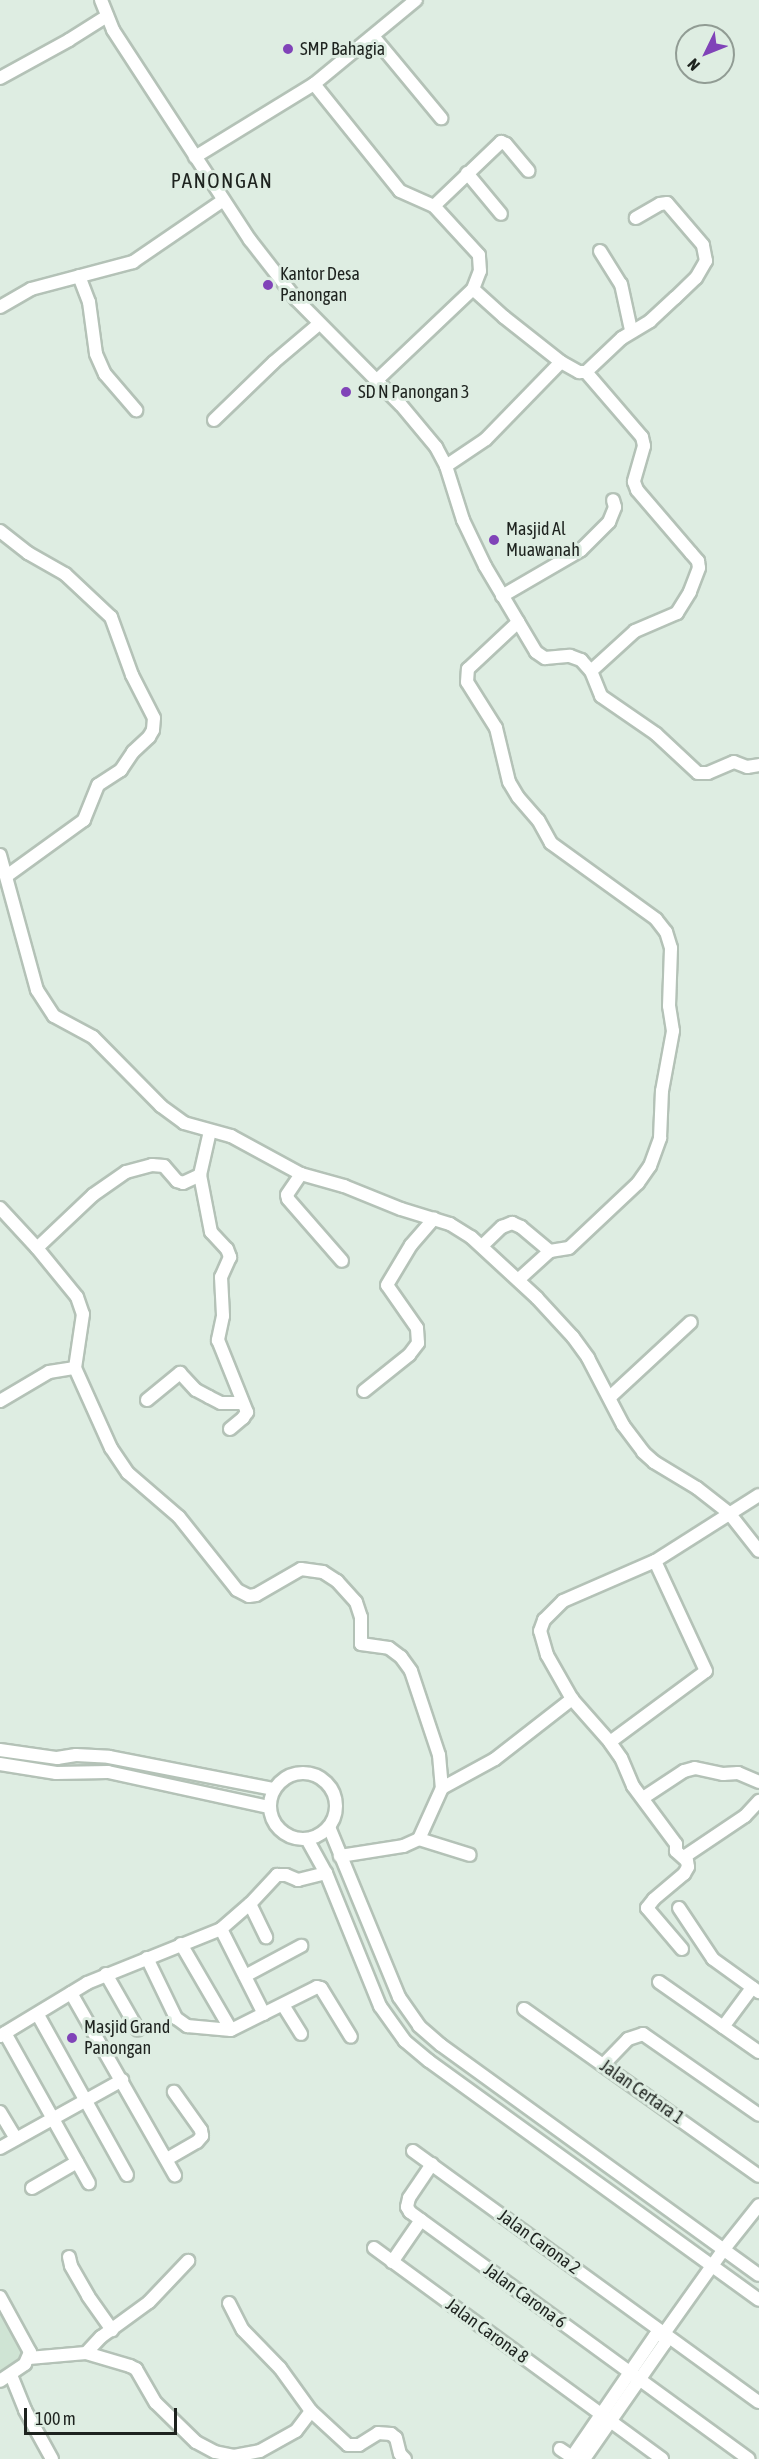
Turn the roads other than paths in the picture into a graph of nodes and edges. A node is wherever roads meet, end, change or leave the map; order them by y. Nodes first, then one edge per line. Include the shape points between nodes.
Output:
1 (101, 0) edge
2 (416, 0) edge
3 (107, 16) junction
4 (373, 36) junction
5 (0, 78) edge
6 (314, 84) junction
7 (441, 118) dead end
8 (195, 157) junction
9 (529, 171) dead end
10 (467, 173) junction
11 (222, 201) junction
12 (434, 206) junction
13 (501, 214) dead end
14 (636, 218) dead end
15 (600, 251) dead end
16 (79, 276) junction
17 (473, 288) junction
18 (0, 307) edge
19 (319, 324) junction
20 (631, 330) junction
21 (561, 362) junction
22 (586, 372) junction
23 (376, 381) junction
24 (136, 410) dead end
25 (214, 420) dead end
26 (446, 466) junction
27 (614, 501) dead end
28 (0, 531) edge
29 (502, 596) junction
30 (518, 622) junction
31 (591, 671) junction
32 (759, 765) edge
33 (0, 855) edge
34 (8, 875) junction
35 (210, 1131) junction
36 (301, 1174) junction
37 (200, 1175) junction
38 (0, 1208) edge
39 (434, 1219) junction
40 (482, 1246) junction
41 (37, 1248) junction
42 (550, 1251) junction
43 (342, 1261) dead end
44 (518, 1280) junction
45 (691, 1322) dead end
46 (75, 1368) junction
47 (364, 1391) dead end
48 (610, 1397) junction
49 (147, 1400) dead end
50 (0, 1401) edge
51 (242, 1403) junction
52 (231, 1429) dead end
53 (759, 1495) edge
54 (729, 1513) junction
55 (759, 1551) edge
56 (655, 1561) junction
57 (572, 1700) junction
58 (610, 1742) junction
59 (0, 1750) edge
60 (109, 1757) junction
61 (0, 1764) edge
62 (108, 1772) junction
63 (759, 1782) edge
64 (442, 1788) junction
65 (274, 1789) junction
66 (643, 1798) junction
67 (759, 1801) edge
68 (269, 1807) junction
69 (329, 1827) junction
70 (307, 1839) junction
71 (419, 1839) junction
72 (470, 1855) dead end
73 (340, 1856) junction
74 (684, 1857) junction
75 (326, 1874) junction
76 (250, 1904) junction
77 (679, 1908) dead end
78 (220, 1929) junction
79 (266, 1937) dead end
80 (181, 1944) junction
81 (301, 1946) dead end
82 (682, 1949) dead end
83 (147, 1958) junction
84 (106, 1974) junction
85 (245, 1976) junction
86 (659, 1982) dead end
87 (756, 1990) edge
88 (71, 1993) junction
89 (283, 2005) junction
90 (524, 2009) dead end
91 (264, 2014) junction
92 (38, 2015) junction
93 (723, 2027) junction
94 (138, 2030) dead end
95 (231, 2030) junction
96 (301, 2034) dead end
97 (2, 2035) edge
98 (351, 2037) dead end
99 (759, 2052) edge
100 (603, 2065) junction
101 (122, 2080) junction
102 (174, 2092) dead end
103 (87, 2099) junction
104 (0, 2112) edge
105 (759, 2115) edge
106 (53, 2120) junction
107 (16, 2139) junction
108 (0, 2148) edge
109 (413, 2151) dead end
110 (166, 2159) junction
111 (76, 2162) junction
112 (432, 2164) junction
113 (128, 2175) dead end
114 (175, 2175) dead end
115 (759, 2176) edge
116 (89, 2183) dead end
117 (32, 2188) dead end
118 (759, 2205) edge
119 (421, 2220) junction
120 (374, 2248) dead end
121 (724, 2249) junction
122 (69, 2257) dead end
123 (188, 2261) dead end
124 (392, 2262) junction
125 (712, 2266) junction
126 (759, 2275) edge
127 (0, 2297) edge
128 (759, 2300) edge
129 (229, 2303) dead end
130 (112, 2330) junction
131 (665, 2332) junction
132 (86, 2353) junction
133 (29, 2358) junction
134 (635, 2375) junction
135 (6, 2378) edge
136 (759, 2402) edge
137 (311, 2411) junction
138 (606, 2418) junction
139 (560, 2449) dead end
140 (215, 2452) junction
141 (577, 2458) edge
142 (52, 2459) edge
143 (203, 2459) edge
144 (405, 2459) edge
145 (662, 2459) edge
146 (749, 2459) edge

1 - 3 street
2 - 4 street
3 - 5 street
3 - 8 street
4 - 6 street
4 - 7 street
6 - 8 street
6 - 12 street via 400,191
8 - 11 street
9 - 10 street via 501,142
10 - 12 street
10 - 13 street
11 - 16 street via 133,262
11 - 19 street
12 - 17 street via 479,255 480,271
14 - 20 street via 667,203 703,245 706,261 696,278 675,298 650,321
15 - 20 street via 621,285
16 - 18 street via 30,289
16 - 24 street via 89,302 96,354 105,374
17 - 21 street
17 - 23 street
19 - 23 street
19 - 25 street
20 - 22 street
21 - 22 street
21 - 26 street via 486,439
22 - 31 street via 642,437 644,446 634,482 637,490 698,561 699,568 677,613 635,631
23 - 26 street via 419,425
26 - 29 street via 463,520
27 - 29 street via 613,515 588,544
28 - 34 street via 65,574 111,617 132,675 154,717 149,737 121,770 98,785 84,820
29 - 30 street
30 - 31 street via 540,657 576,657
30 - 42 street via 466,674 467,682 496,728 509,782 551,843 656,919 671,948 669,1006 673,1031 662,1091 660,1138 654,1157 639,1183 575,1243
31 - 32 street via 596,689 609,704 656,734 698,772 708,773 734,762 747,767
33 - 34 street
34 - 35 street via 21,938 43,1003 54,1016 93,1037 172,1115
35 - 36 street via 251,1145
35 - 37 street
36 - 39 street
36 - 43 street via 288,1199
37 - 41 street via 183,1183 164,1166 126,1172 93,1195
37 - 51 street via 211,1232 230,1254 221,1277 223,1317 218,1340
38 - 41 street
39 - 40 street via 457,1227
39 - 47 street via 411,1245 387,1285 417,1328 418,1343
40 - 42 street via 512,1223
40 - 44 street
41 - 46 street via 82,1307
42 - 44 street
44 - 48 street via 573,1337
45 - 48 street
46 - 50 street via 49,1372
46 - 64 street via 119,1462 179,1517 237,1590 256,1595 293,1573 308,1569 331,1576 345,1588 359,1609 360,1644 389,1648 411,1671 439,1755
48 - 54 street via 623,1425 649,1457
49 - 51 street via 180,1373 196,1390 221,1403
51 - 52 street via 246,1415
53 - 54 street
54 - 55 street
54 - 56 street
56 - 57 street via 562,1601 544,1620 541,1642
56 - 58 street via 706,1671
57 - 58 street
57 - 64 street via 495,1759
58 - 66 street
59 - 60 street via 57,1758
60 - 62 street
60 - 65 street
61 - 62 street via 56,1773
62 - 68 street
63 - 66 street via 738,1773 695,1768
64 - 71 street
65 - 68 street
65 - 69 street via 296,1773 322,1779 336,1801
66 - 74 street via 676,1844 676,1851
67 - 74 street via 745,1816
68 - 70 street via 280,1830 292,1838
69 - 70 street
69 - 73 street
70 - 75 street
71 - 72 street
71 - 73 street via 403,1846
73 - 121 street via 399,1997 419,2026
74 - 82 street via 686,1872 648,1908
75 - 76 street via 298,1880 277,1875
75 - 125 street via 380,2006 405,2041
76 - 78 street
76 - 79 street
77 - 87 street via 712,1959
78 - 80 street
78 - 85 street
80 - 83 street
80 - 95 street
81 - 85 street
83 - 84 street
83 - 95 street via 180,2022
84 - 88 street
84 - 94 street
85 - 91 street
86 - 93 street
87 - 93 street
88 - 92 street
88 - 101 street
89 - 91 street
89 - 96 street
89 - 98 street via 313,1988 321,1988
90 - 100 street, Jalan Certara 1
91 - 95 street
92 - 97 street
92 - 103 street
93 - 99 street
97 - 106 street
100 - 105 street via 628,2039 643,2034
100 - 115 street, Jalan Certara 1
101 - 103 street
101 - 110 street
102 - 110 street via 202,2136
103 - 106 street
103 - 113 street
104 - 107 street
106 - 107 street
106 - 111 street
107 - 108 street
109 - 112 street, Jalan Carona 2
110 - 114 street
111 - 116 street
111 - 117 street
112 - 119 street via 407,2207
112 - 131 street, Jalan Carona 2
118 - 121 street
119 - 124 street
119 - 134 street, Jalan Carona 6
120 - 124 street, Jalan Carona 8
121 - 125 street
121 - 126 street
122 - 130 street via 88,2296
123 - 130 street via 164,2288
124 - 138 street, Jalan Carona 8
125 - 128 street
125 - 131 street
127 - 133 street via 28,2344
129 - 137 street via 243,2330 280,2368
130 - 132 street
131 - 134 street via 665,2343
131 - 136 street, Jalan Carona 2
132 - 133 street
132 - 140 street via 136,2369 156,2403 196,2442
133 - 135 street
134 - 138 street
134 - 146 street, Jalan Carona 6
135 - 142 street
137 - 140 street via 296,2430 260,2451 234,2456
137 - 144 street via 348,2445 359,2445 378,2433 391,2434
138 - 141 street
138 - 145 street, Jalan Carona 8
139 - 141 street
140 - 143 street

